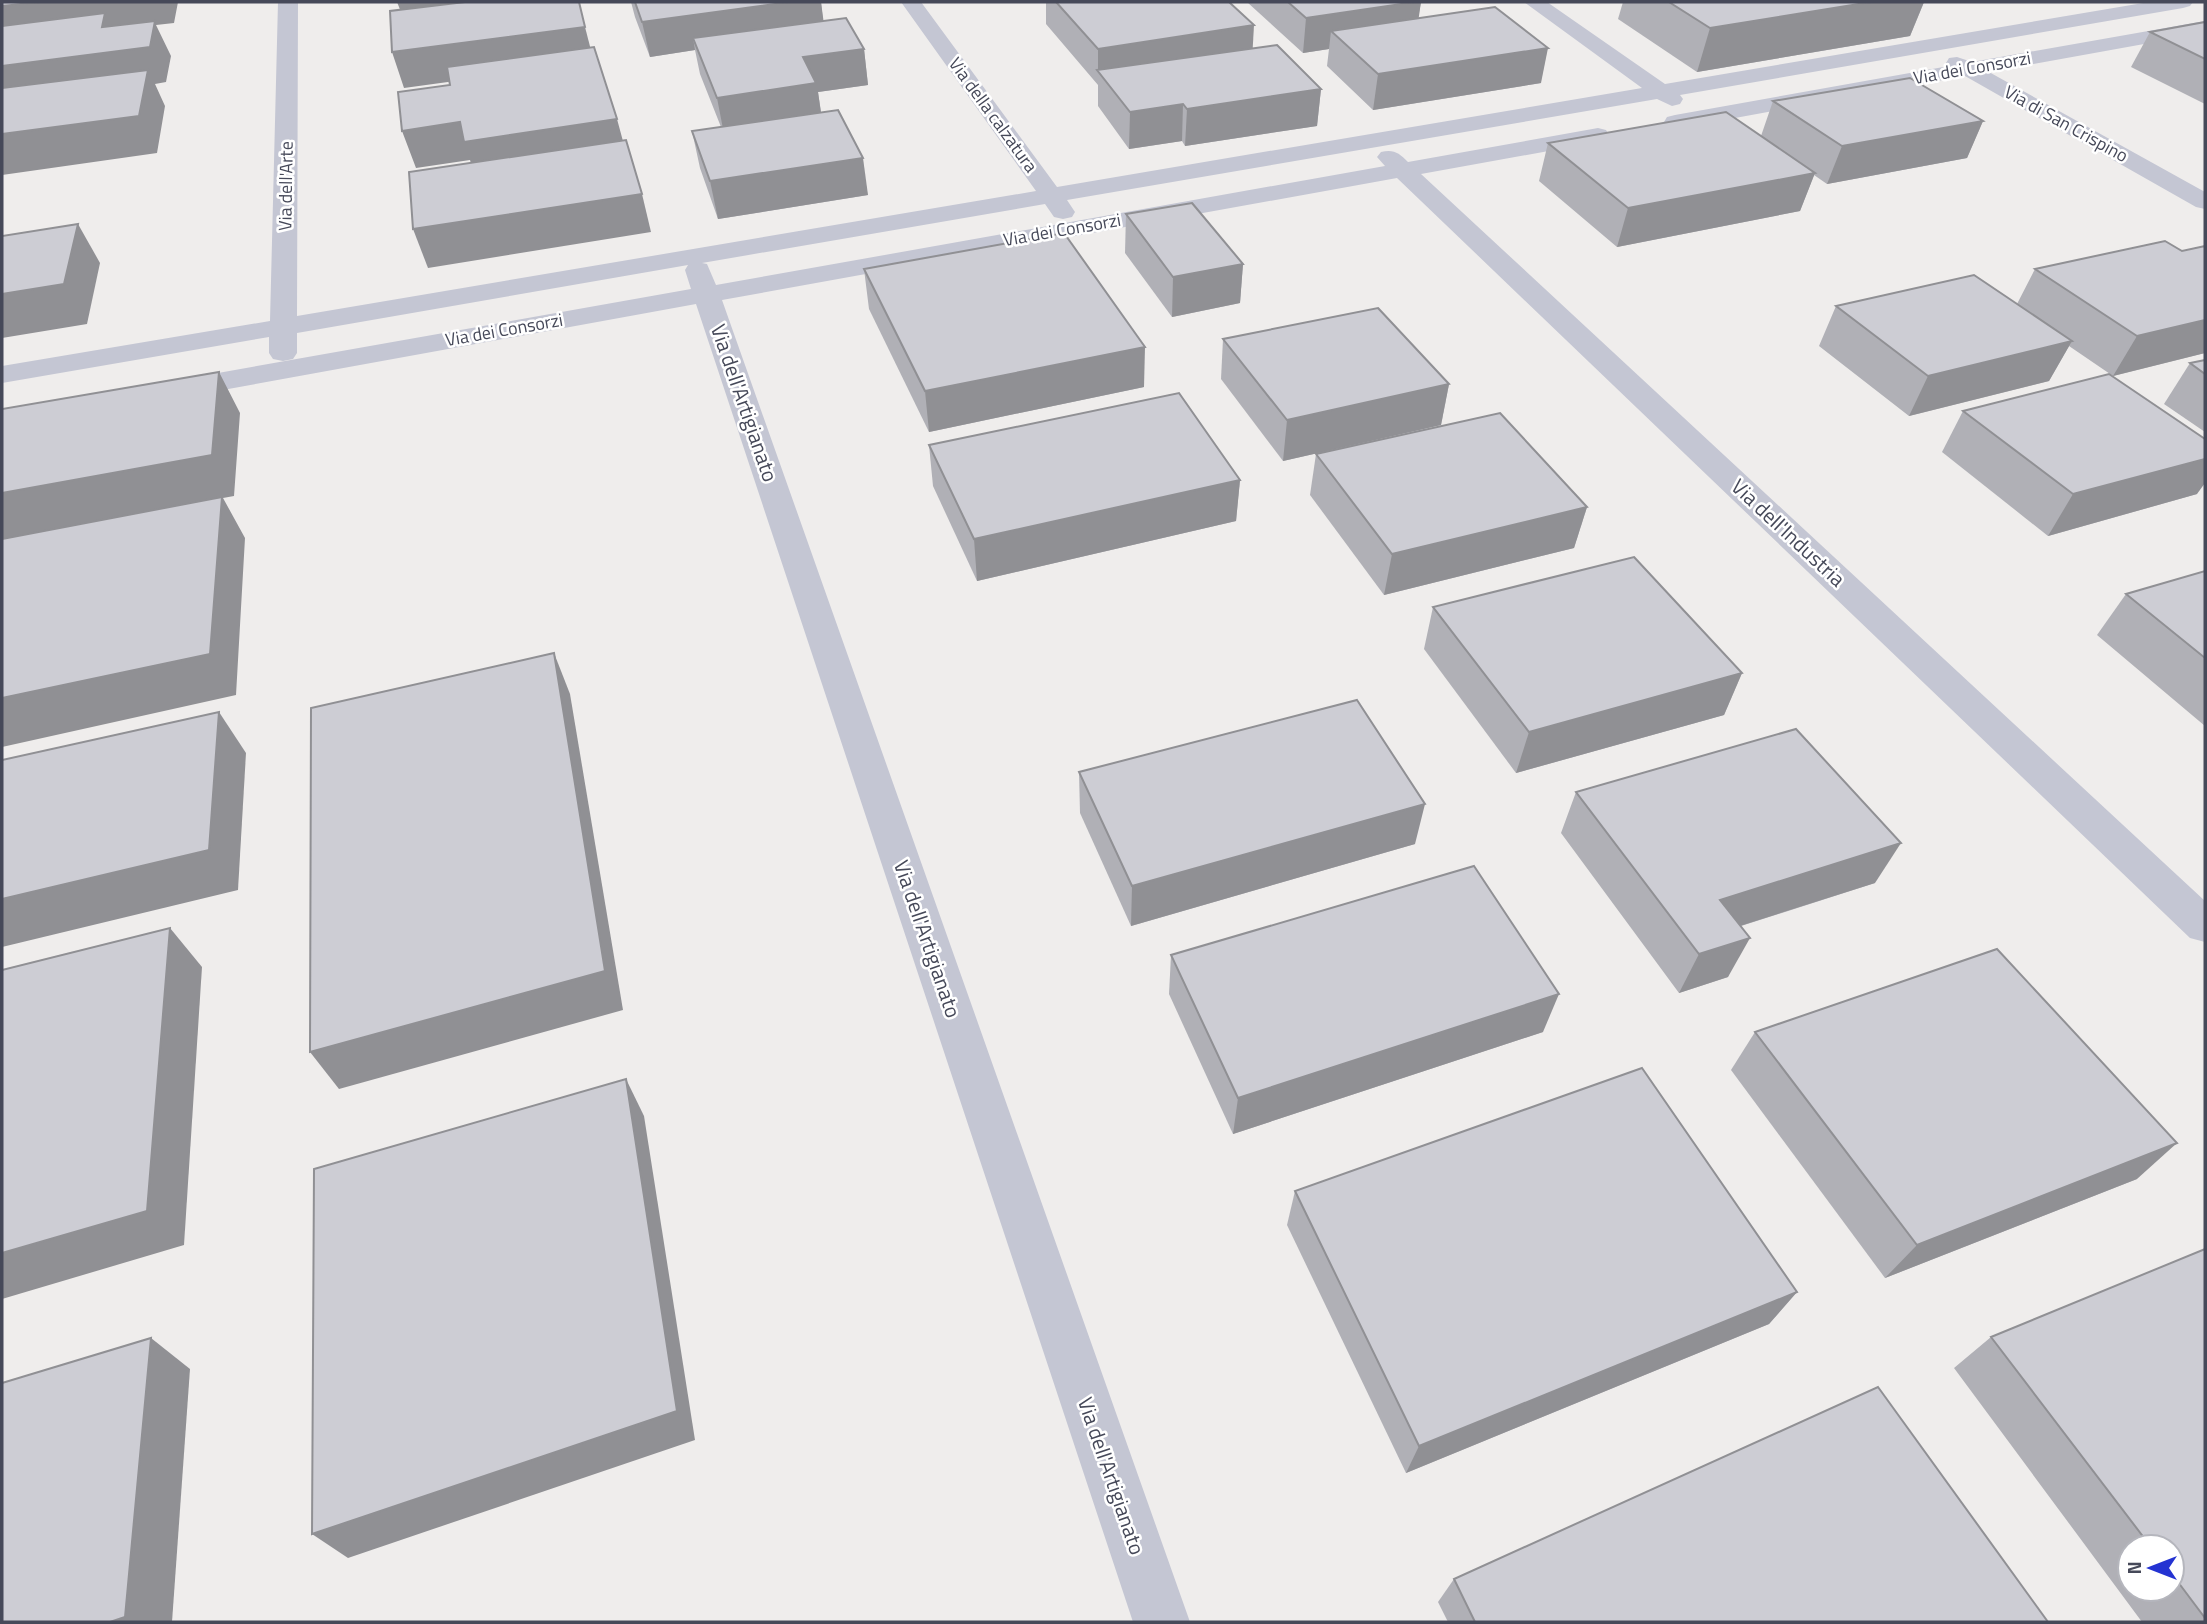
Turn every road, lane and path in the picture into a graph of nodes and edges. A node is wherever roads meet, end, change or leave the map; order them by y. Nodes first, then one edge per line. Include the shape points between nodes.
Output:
1 (288, 2) edge
2 (911, 2) edge
3 (1534, 2) edge
4 (2179, 2) edge
5 (2205, 15) edge
6 (2205, 27) edge
7 (1928, 46) junction
8 (1966, 68) junction
9 (1662, 92) junction
10 (1698, 117) junction
11 (1657, 125) edge
12 (1617, 132) edge
13 (1371, 141) junction
14 (1401, 170) junction
15 (1051, 195) junction
16 (2205, 202) edge
17 (1074, 228) junction
18 (694, 256) junction
19 (706, 294) junction
20 (284, 327) junction
21 (283, 370) junction
22 (2, 375) edge
23 (149, 394) edge
24 (2205, 926) edge
25 (1161, 1622) edge

1 - 20 street, Via dell'Arte
2 - 15 street, Via della calzatura
3 - 9 street
4 - 5 street
4 - 7 street, Via dei Consorzi
6 - 8 street, Via dei Consorzi
7 - 8 street, Via di San Crispino
7 - 9 street, Via dei Consorzi
8 - 10 street, Via dei Consorzi
8 - 16 street, Via di San Crispino
9 - 10 street
9 - 13 street, Via dei Consorzi
10 - 11 street, Via dei Consorzi
12 - 14 street, Via dei Consorzi
13 - 14 street, Via dell'Industria
13 - 15 street, Via dei Consorzi
14 - 17 street, Via dei Consorzi
14 - 24 street, Via dell'Industria
15 - 17 street, Via della calzatura
15 - 18 street, Via dei Consorzi
17 - 19 street, Via dei Consorzi
18 - 19 street, Via dell'Artigianato
18 - 20 street, Via dei Consorzi
19 - 21 street, Via dei Consorzi
19 - 25 street, Via dell'Artigianato
20 - 21 street, Via dell'Arte
20 - 22 street, Via dei Consorzi
21 - 23 street, Via dei Consorzi

